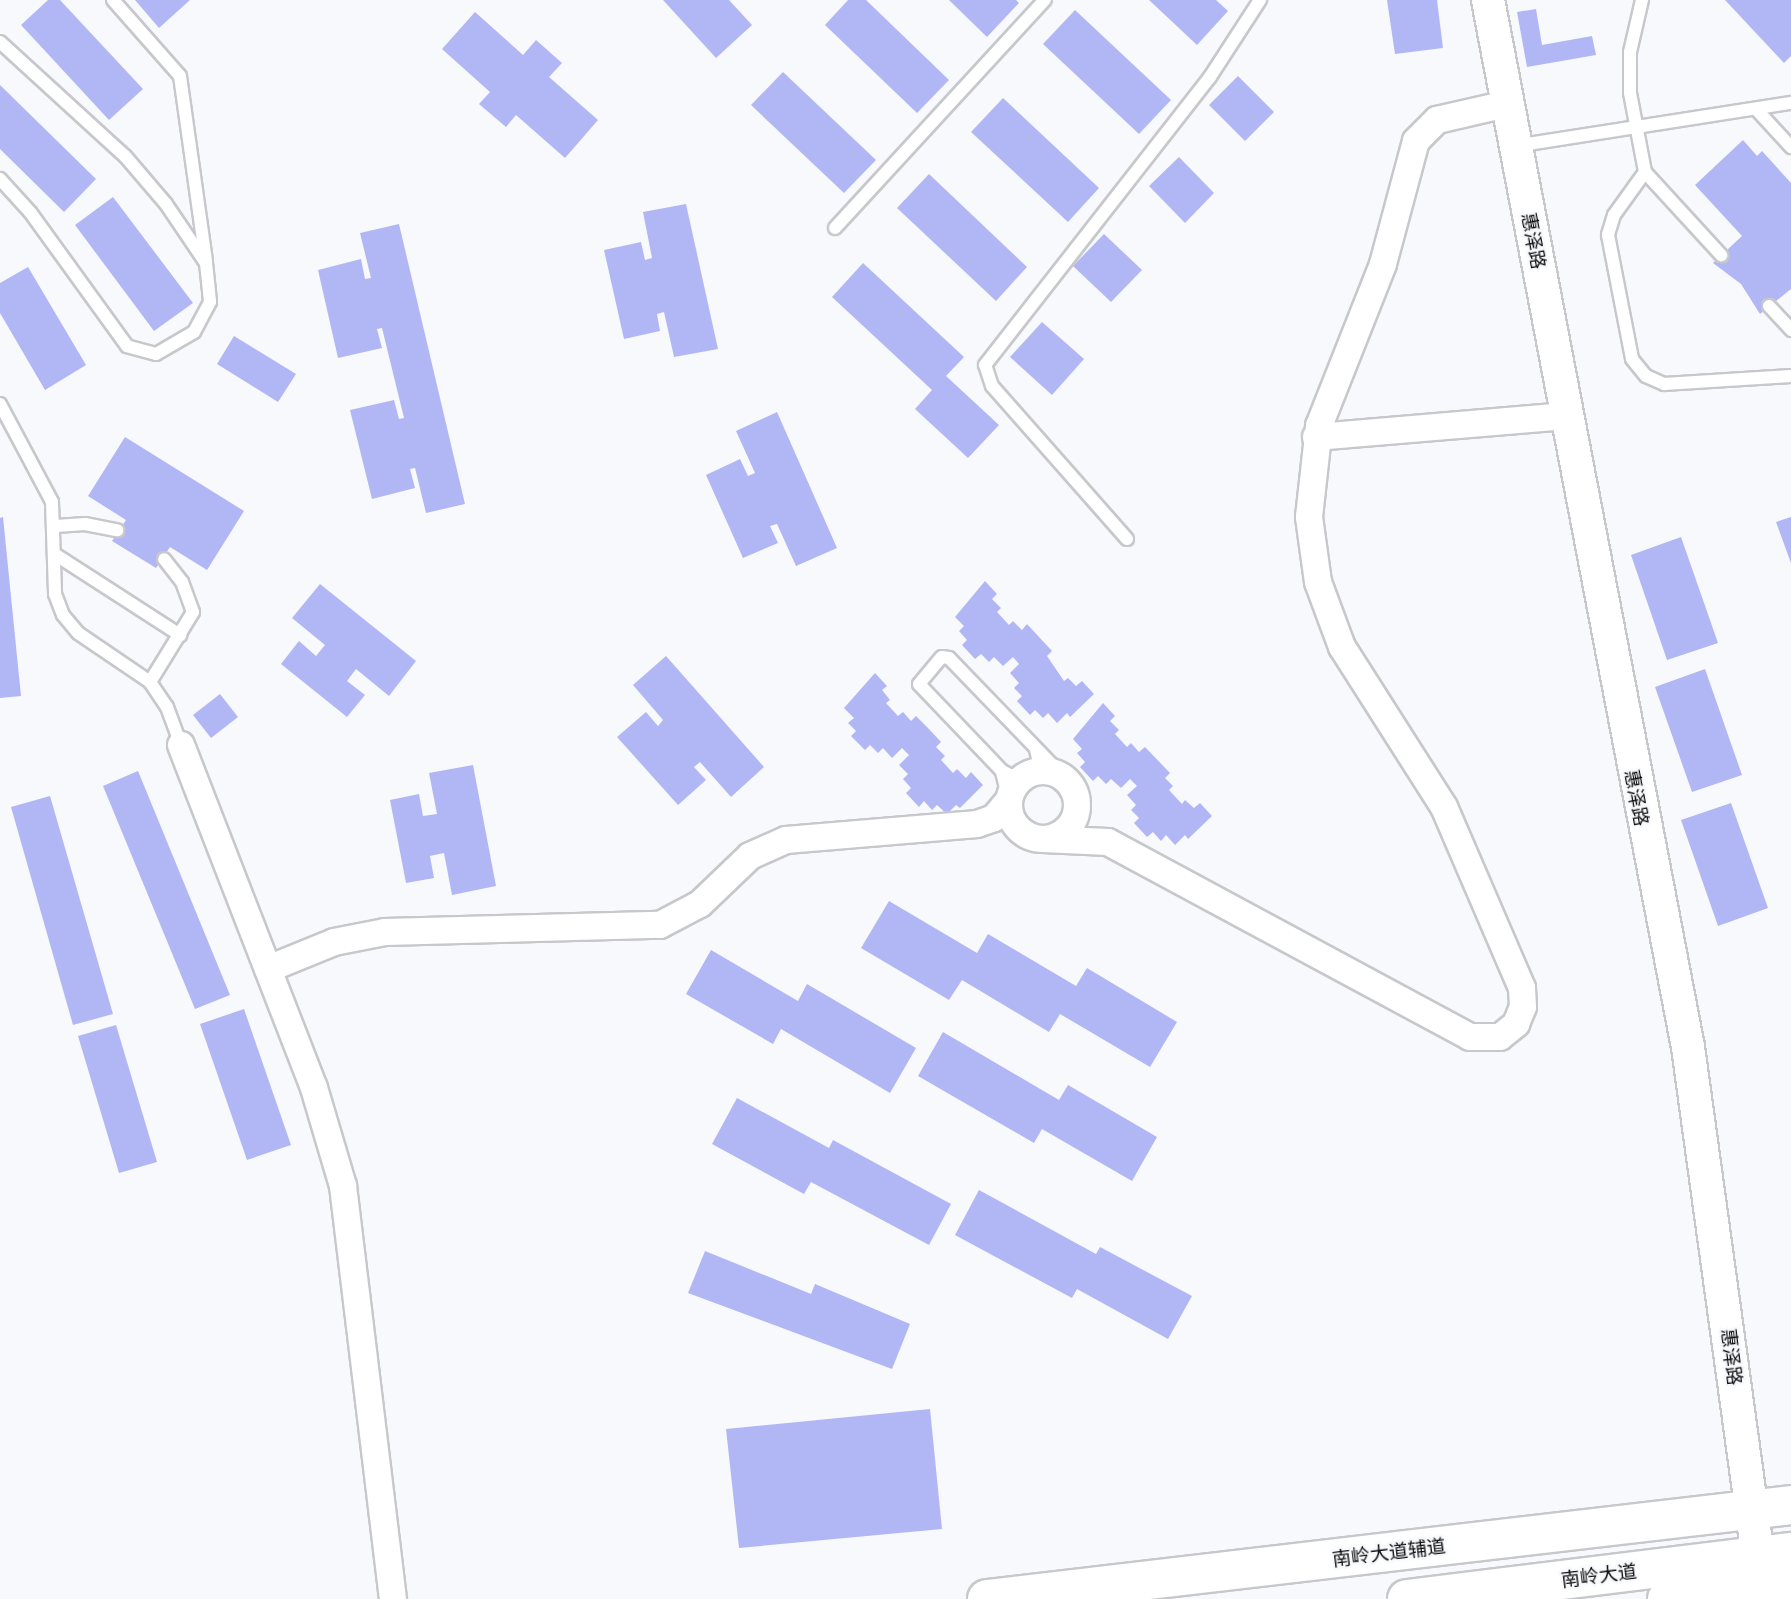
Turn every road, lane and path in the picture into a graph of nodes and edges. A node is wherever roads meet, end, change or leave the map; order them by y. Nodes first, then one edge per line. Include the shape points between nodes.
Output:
1 (113, 0) edge
2 (1045, 0) edge
3 (1260, 0) edge
4 (1488, 0) edge
5 (1642, 0) edge
6 (0, 42) edge
7 (1791, 103) edge
8 (1507, 104) junction
9 (1756, 109) junction
10 (1636, 127) junction
11 (1515, 146) junction
12 (1791, 147) edge
13 (1645, 172) junction
14 (0, 179) edge
15 (835, 228) dead end
16 (1721, 255) dead end
17 (206, 263) junction
18 (1769, 306) dead end
19 (1791, 330) edge
20 (1791, 376) edge
21 (0, 404) edge
22 (1565, 416) junction
23 (1316, 437) junction
24 (56, 526) junction
25 (117, 530) dead end
26 (1128, 539) dead end
27 (56, 555) junction
28 (164, 559) dead end
29 (180, 635) junction
30 (150, 682) junction
31 (181, 746) joint
32 (1034, 747) junction
33 (1015, 773) junction
34 (1071, 787) junction
35 (1009, 800) junction
36 (977, 824) junction
37 (1038, 838) junction
38 (1108, 842) junction
39 (268, 970) junction
40 (1791, 1505) edge
41 (1750, 1511) junction
42 (1773, 1576) edge
43 (1061, 1596) edge
44 (393, 1599) edge
45 (987, 1599) edge
46 (1407, 1599) edge
47 (1667, 1599) edge

1 - 17 lane via 175,70 186,93
2 - 15 lane
3 - 26 lane via 1210,77 985,365 992,386
4 - 8 street, 惠泽路
5 - 10 lane via 1630,52
6 - 17 lane via 140,171
7 - 9 lane
8 - 11 street, 惠泽路
8 - 23 street via 1437,120 1416,141 1383,264
9 - 10 lane
9 - 12 lane
10 - 11 lane
10 - 13 lane
11 - 22 street, 惠泽路
13 - 16 lane
13 - 20 lane via 1608,228 1628,348 1637,368 1664,384
14 - 17 lane via 30,212 113,331 141,353 170,351 194,332 210,302
18 - 19 lane
21 - 24 lane via 48,490
22 - 23 street
22 - 41 street, 惠泽路 via 1688,1047
23 - 38 street via 1309,517 1328,615 1359,677 1444,807 1522,988 1521,1016 1500,1037 1470,1037
24 - 25 lane via 85,524
24 - 27 lane
27 - 29 lane
27 - 30 lane via 55,594 69,625
28 - 29 lane via 192,600 191,618
29 - 30 lane
30 - 31 lane via 167,707
31 - 39 street
32 - 33 lane via 1039,762
32 - 33 lane via 949,658 939,659 919,684
32 - 34 lane
33 - 34 street via 1048,771
33 - 35 street
34 - 37 street via 1072,823
34 - 38 street
35 - 36 street via 994,818
35 - 37 street via 1014,822
36 - 37 street
36 - 39 street via 786,840 735,867 687,913 645,928 384,932 334,942
37 - 38 street
39 - 44 street via 330,1136 353,1234
40 - 41 main road, 南岭大道辅道
41 - 42 street, 惠泽路
41 - 43 main road, 南岭大道辅道
42 - 46 main road, 南岭大道
42 - 47 main road
43 - 45 main road, 南岭大道辅道

